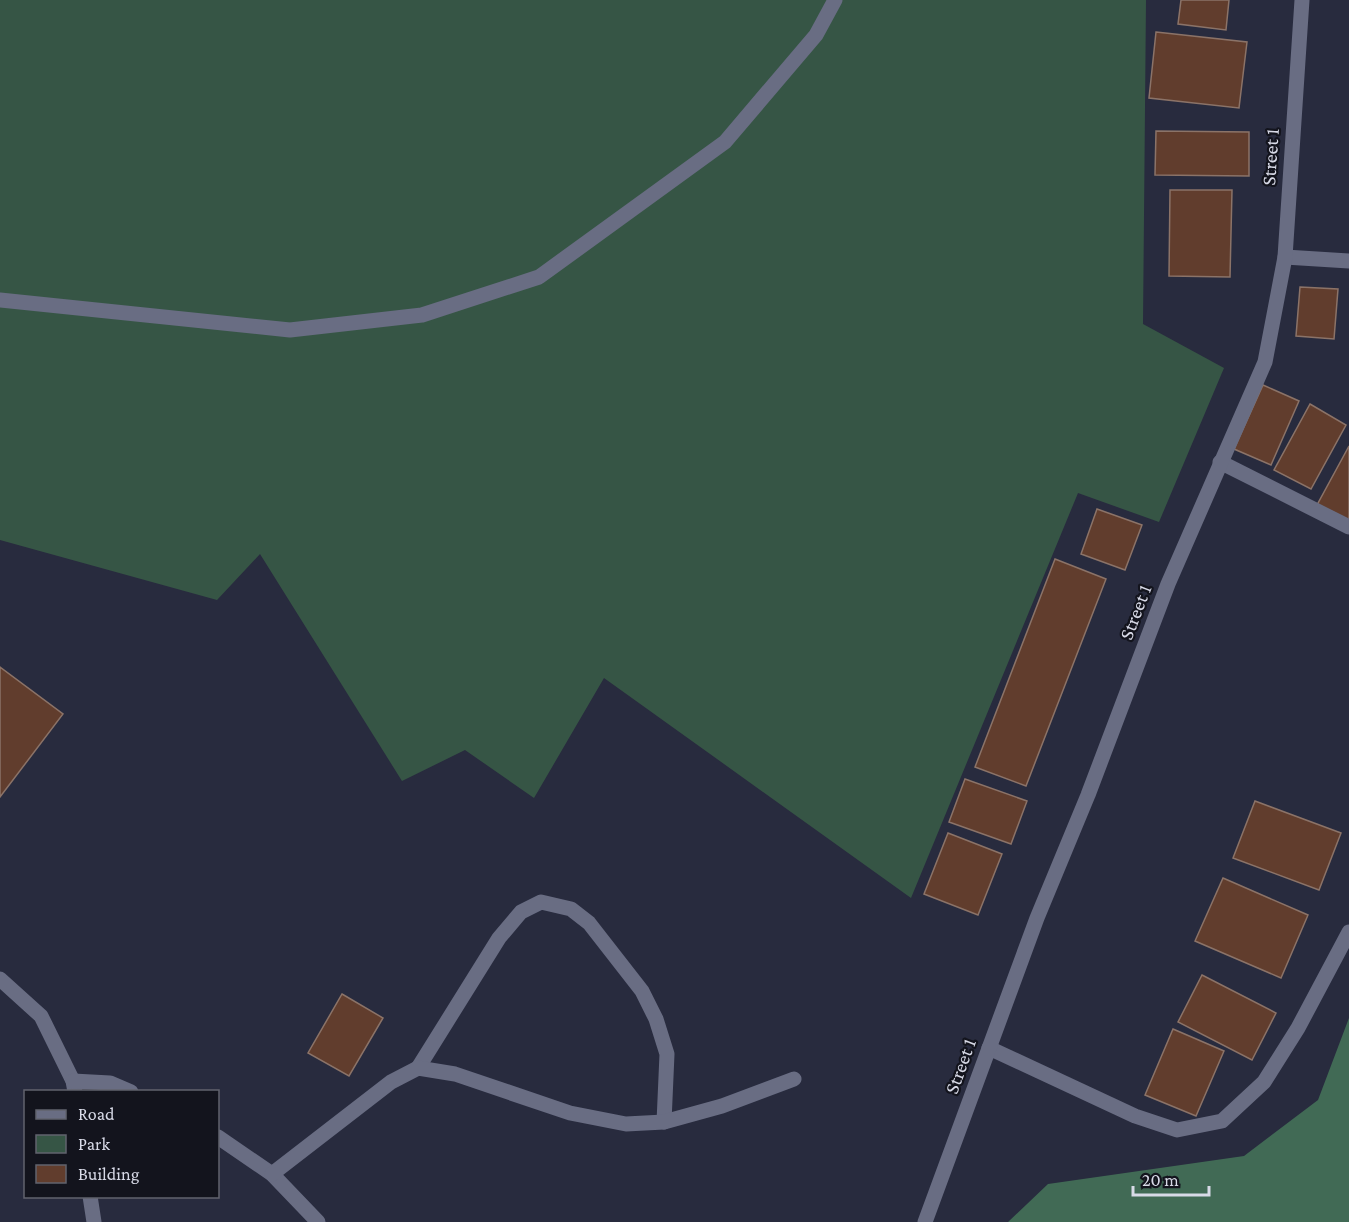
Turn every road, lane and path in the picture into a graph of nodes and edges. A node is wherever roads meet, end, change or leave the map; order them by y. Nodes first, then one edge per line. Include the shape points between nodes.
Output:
1 (835, 0) edge
2 (1302, 0) edge
3 (1285, 257) junction
4 (1349, 261) edge
5 (0, 300) edge
6 (1220, 462) junction
7 (1349, 527) edge
8 (1349, 932) edge
9 (0, 979) edge
10 (989, 1048) junction
11 (418, 1068) junction
12 (794, 1079) dead end
13 (74, 1086) edge
14 (126, 1090) edge
15 (664, 1122) junction
16 (219, 1138) edge
17 (272, 1174) junction
18 (90, 1198) edge
19 (94, 1222) edge
20 (318, 1222) edge
21 (924, 1222) edge

1 - 5 street via 816,35 725,142 539,277 422,315 290,330
2 - 3 street, Street 1
3 - 4 street
3 - 6 street, Street 1 via 1265,362
6 - 7 street
6 - 10 street, Street 1 via 1168,584
8 - 10 street via 1264,1082 1222,1121 1177,1130 1135,1116
9 - 13 street via 41,1016
10 - 21 street, Street 1
11 - 15 street via 455,1074 570,1113 626,1124
11 - 15 street via 499,938 521,912 542,902 571,909 589,922 642,991 667,1054
11 - 17 street via 391,1082
12 - 15 street via 723,1106
13 - 14 street via 110,1083
16 - 17 street
17 - 20 street
18 - 19 street

